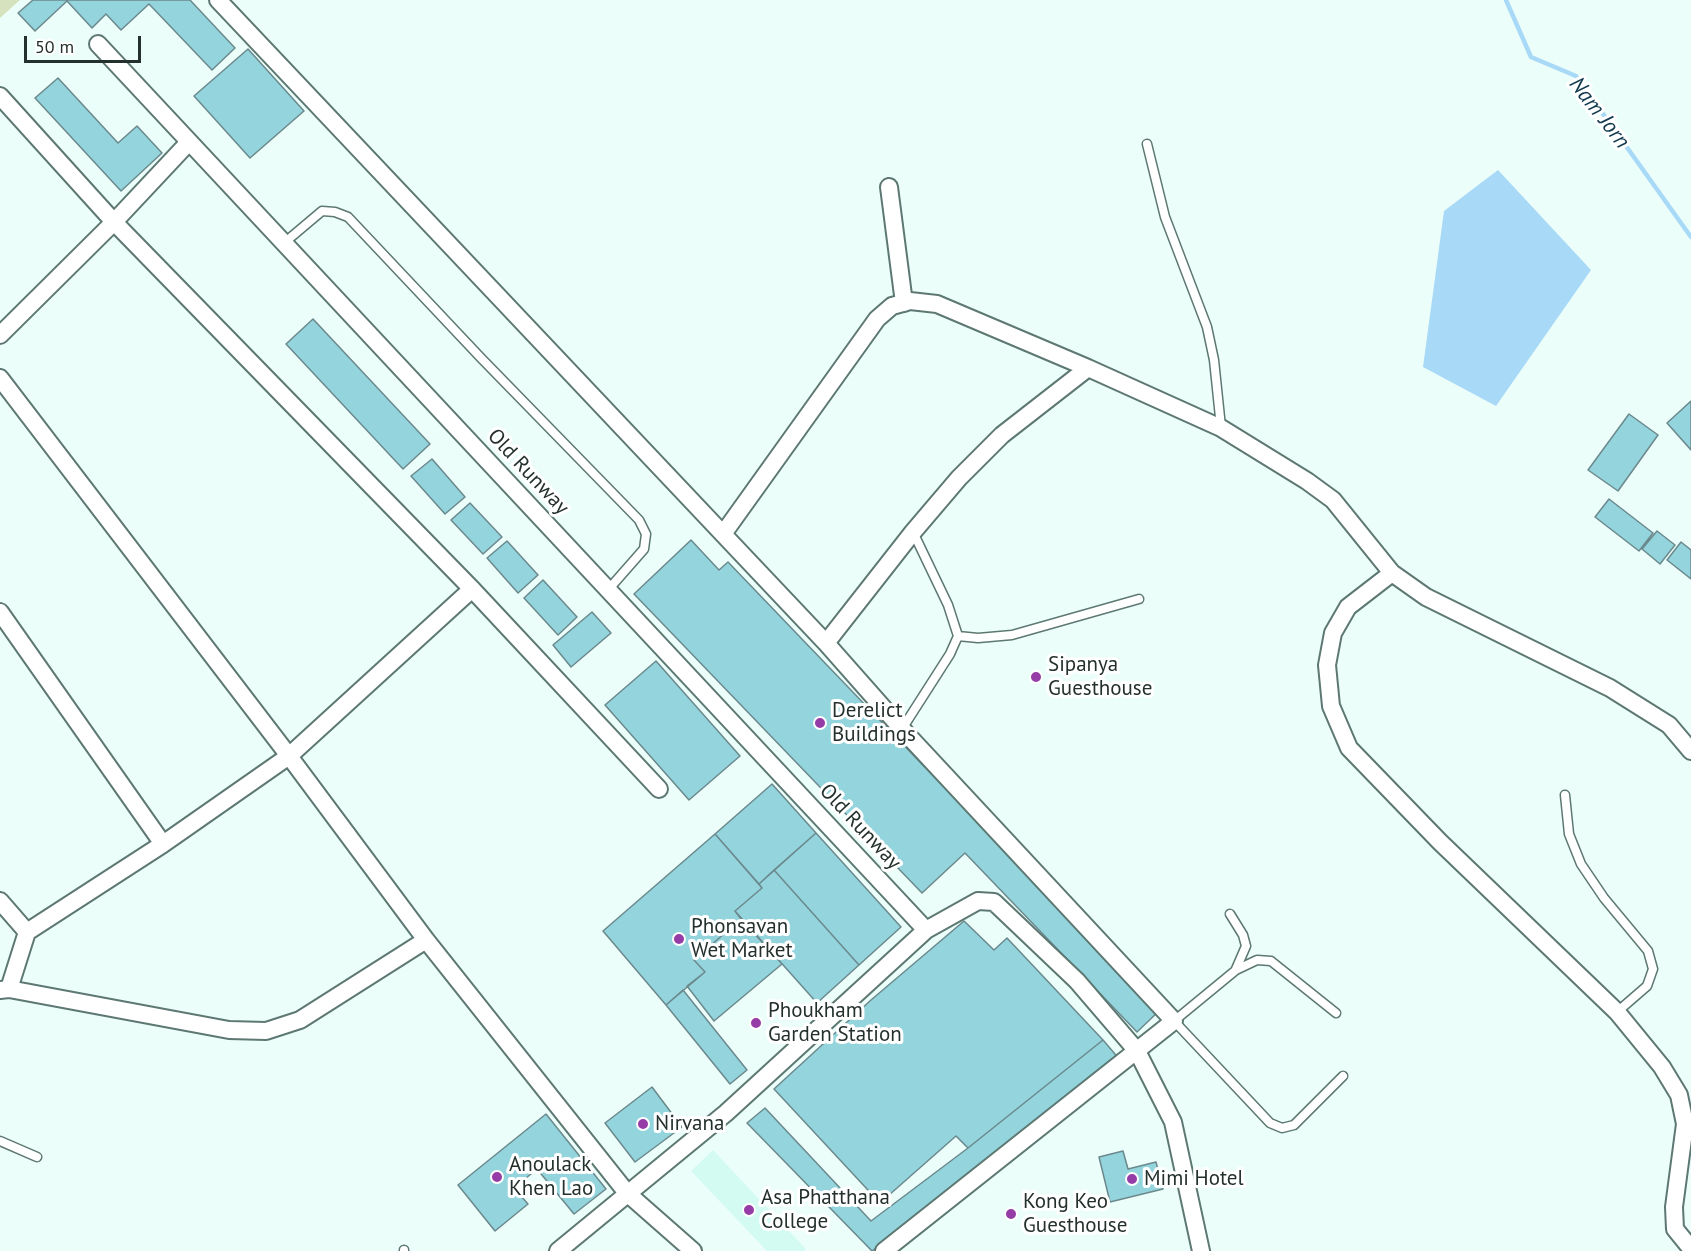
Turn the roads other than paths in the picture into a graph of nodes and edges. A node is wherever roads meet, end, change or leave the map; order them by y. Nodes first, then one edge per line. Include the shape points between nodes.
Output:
1 (218, 0) edge
2 (98, 44) dead end
3 (0, 96) edge
4 (189, 142) junction
5 (1147, 144) dead end
6 (889, 187) dead end
7 (114, 222) junction
8 (284, 243) junction
9 (903, 303) junction
10 (0, 335) edge
11 (1088, 368) junction
12 (0, 378) edge
13 (1221, 428) junction
14 (913, 532) junction
15 (723, 534) junction
16 (1392, 573) junction
17 (472, 589) junction
18 (608, 590) junction
19 (1139, 599) dead end
20 (0, 612) edge
21 (958, 636) junction
22 (826, 643) junction
23 (902, 729) junction
24 (1691, 751) edge
25 (289, 756) junction
26 (659, 789) dead end
27 (1565, 795) dead end
28 (163, 844) junction
29 (0, 901) edge
30 (1230, 914) dead end
31 (926, 930) junction
32 (27, 932) junction
33 (426, 940) junction
34 (1236, 970) junction
35 (5, 990) edge
36 (1617, 1012) junction
37 (1336, 1013) dead end
38 (1174, 1021) junction
39 (1137, 1051) junction
40 (1343, 1076) dead end
41 (0, 1141) edge
42 (36, 1157) dead end
43 (627, 1193) junction
44 (1691, 1247) edge
45 (558, 1251) edge
46 (693, 1251) edge
47 (884, 1251) edge
48 (1201, 1251) edge

1 - 15 street
2 - 4 street, Old Runway
3 - 7 street
4 - 7 street
4 - 8 street, Old Runway
5 - 13 lane via 1165,217 1207,327
6 - 9 street
7 - 10 street
7 - 17 street
8 - 18 street, Old Runway
8 - 18 lane via 322,211 348,217 639,520 646,534 644,549
9 - 11 street via 937,304
9 - 15 street via 892,306 877,319
11 - 13 street
11 - 14 street via 1002,435
12 - 25 street
13 - 16 street via 1334,500
14 - 21 lane via 948,605
14 - 22 street
15 - 22 street
16 - 24 street via 1426,597 1610,688 1669,725
16 - 36 street via 1348,607 1333,633 1327,665 1331,706 1349,748 1440,842
17 - 25 street
17 - 26 street
18 - 31 street, Old Runway
19 - 21 lane via 1012,635
20 - 28 street
21 - 23 lane
22 - 23 street
23 - 38 street
25 - 28 street
25 - 33 street
27 - 36 lane via 1569,834 1581,864 1648,951 1653,969 1647,986
28 - 32 street
29 - 32 street
30 - 34 lane via 1246,946
31 - 39 street via 978,901 994,902 1077,981
31 - 43 street via 726,1113
32 - 35 street
33 - 35 street via 300,1020 266,1031 229,1030
33 - 43 street
34 - 37 lane via 1257,960 1271,960
34 - 38 lane
36 - 44 street via 1662,1067 1679,1095 1685,1124 1674,1207 1675,1229
38 - 39 street
38 - 40 lane via 1270,1123 1282,1128 1294,1125
39 - 47 street
39 - 48 street via 1173,1122
41 - 42 lane
43 - 45 street
43 - 46 street

